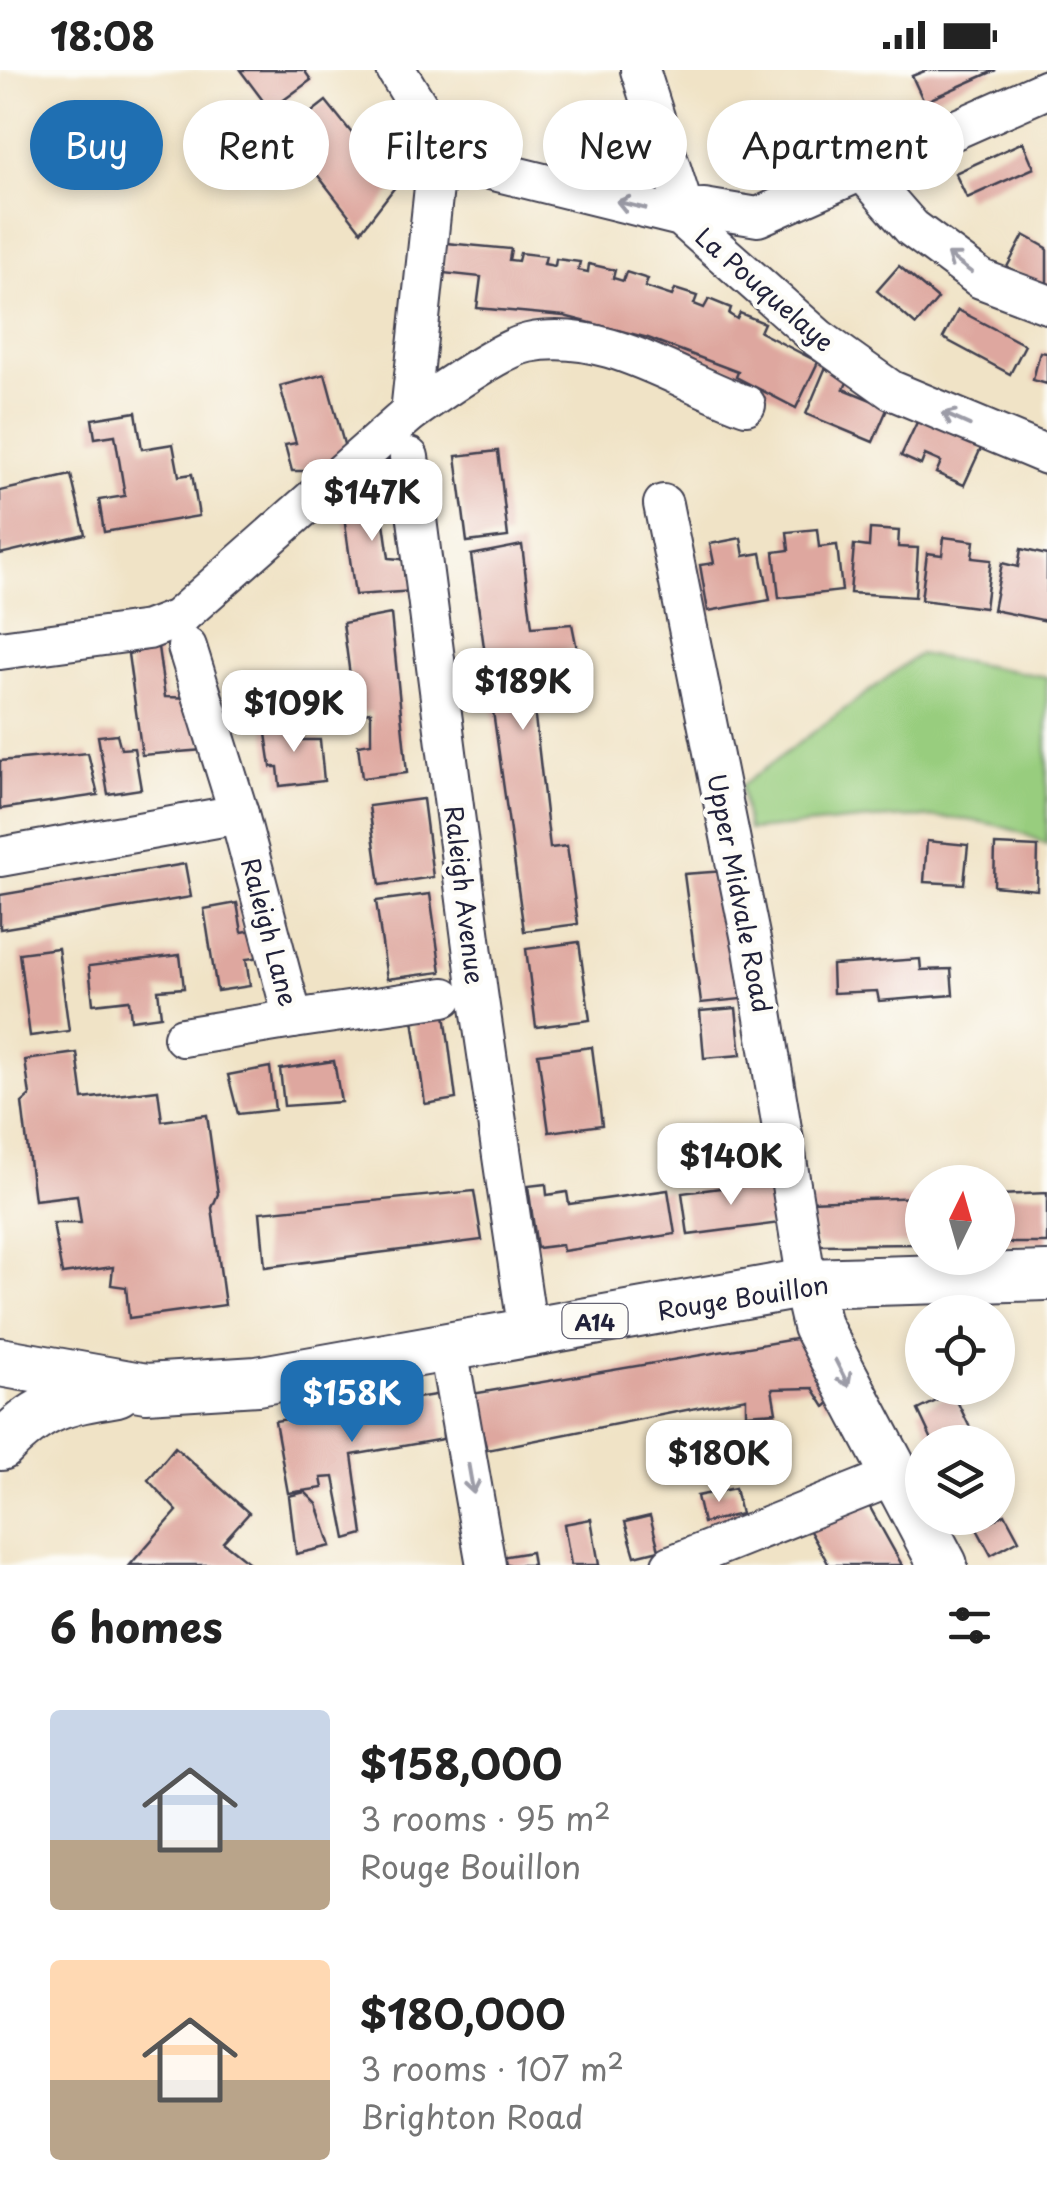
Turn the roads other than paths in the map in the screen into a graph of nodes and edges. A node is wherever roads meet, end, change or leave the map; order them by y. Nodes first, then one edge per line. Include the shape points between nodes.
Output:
1 (396, 70) edge
2 (640, 70) edge
3 (1047, 89) edge
4 (415, 100) edge
5 (964, 127) edge
6 (523, 178) edge
7 (435, 190) edge
8 (823, 190) edge
9 (879, 190) edge
10 (681, 217) junction
11 (1047, 304) edge
12 (746, 406) dead end
13 (410, 414) junction
14 (1047, 455) edge
15 (409, 457) dead end
16 (663, 504) dead end
17 (187, 647) dead end
18 (0, 650) edge
19 (239, 814) junction
20 (0, 857) edge
21 (444, 997) dead end
22 (293, 1019) junction
23 (183, 1036) dead end
24 (1047, 1276) edge
25 (807, 1283) junction
26 (528, 1333) junction
27 (448, 1348) junction
28 (0, 1362) edge
29 (146, 1388) junction
30 (0, 1392) edge
31 (0, 1446) edge
32 (894, 1476) junction
33 (486, 1565) edge
34 (671, 1565) edge
35 (943, 1565) edge

1 - 4 street, La Pouquelaye
2 - 10 street
3 - 5 street
10 -> 6 street, La Pouquelaye
7 - 13 street
8 - 10 street via 758,217 704,208
11 -> 9 street via 981,279 912,228
14 -> 10 street, La Pouquelaye via 891,390 818,338
12 - 13 street via 630,354 578,342 509,339
13 - 18 street via 177,619 148,630
15 - 26 street, Raleigh Avenue
16 - 25 street, Upper Midvale Road via 753,950
17 - 19 street, Raleigh Lane
19 - 20 street
19 - 22 street, Raleigh Lane
21 - 22 street, Raleigh Lane
22 - 23 street
24 - 25 main road, Rouge Bouillon / A14
25 - 26 main road, Rouge Bouillon / A14
25 -> 32 main road via 818,1326
26 - 27 main road, Rouge Bouillon / A14
27 - 29 main road, Rouge Bouillon / A14 via 257,1382
27 -> 33 street
28 - 29 main road, Rouge Bouillon
29 - 31 main road, Rouge Bouillon via 62,1401 29,1417
30 - 31 main road, Rouge Bouillon via 6,1421
32 - 34 street
32 - 35 main road

